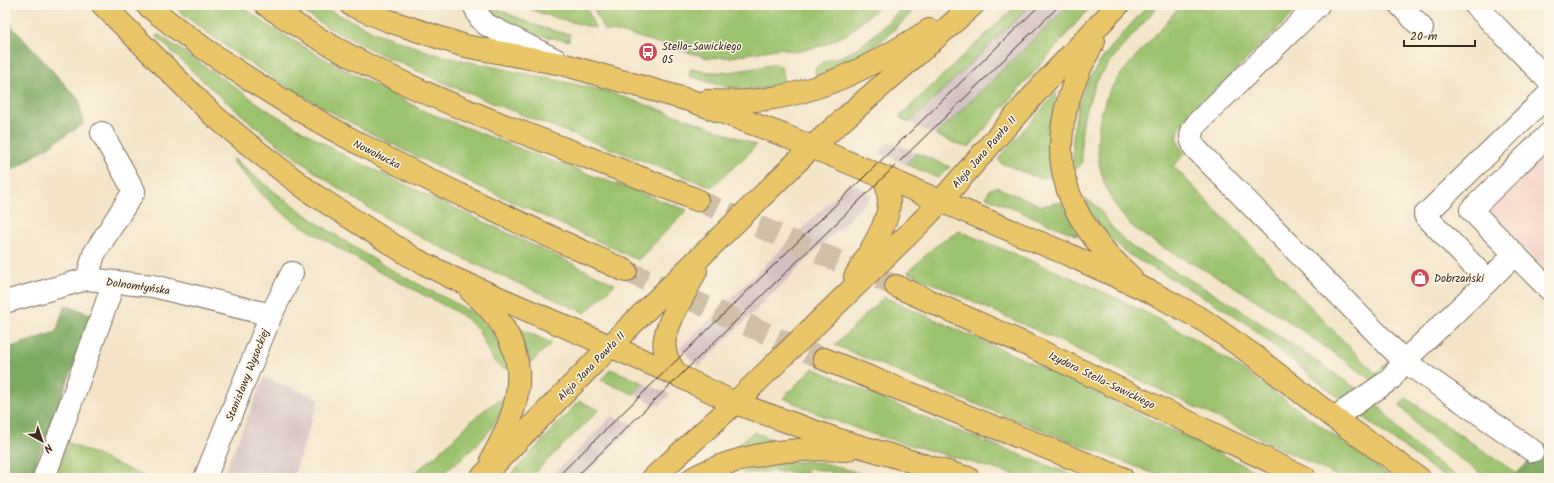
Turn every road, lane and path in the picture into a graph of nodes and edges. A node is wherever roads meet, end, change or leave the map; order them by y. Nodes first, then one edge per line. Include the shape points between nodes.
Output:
1 (103, 5) edge
2 (147, 5) edge
3 (266, 5) edge
4 (351, 5) edge
5 (474, 5) edge
6 (967, 5) edge
7 (973, 5) edge
8 (1318, 5) edge
9 (1400, 5) edge
10 (1476, 6) edge
11 (1114, 10) edge
12 (1422, 28) dead end
13 (562, 64) junction
14 (1549, 81) edge
15 (1549, 94) edge
16 (692, 101) junction
17 (102, 133) dead end
18 (1549, 134) edge
19 (812, 148) junction
20 (884, 177) junction
21 (697, 200) tunnel mouth
22 (941, 200) junction
23 (703, 255) junction
24 (1514, 255) junction
25 (626, 271) tunnel mouth
26 (292, 273) dead end
27 (453, 278) junction
28 (87, 279) junction
29 (1488, 281) junction
30 (114, 282) junction
31 (896, 286) tunnel mouth
32 (1549, 290) edge
33 (1153, 293) junction
34 (845, 295) junction
35 (5, 302) edge
36 (271, 315) junction
37 (610, 347) junction
38 (824, 359) tunnel mouth
39 (1404, 361) junction
40 (679, 376) junction
41 (735, 404) junction
42 (1334, 418) junction
43 (1533, 451) dead end
44 (890, 455) junction
45 (44, 478) edge
46 (205, 478) edge
47 (480, 478) edge
48 (653, 478) edge
49 (693, 478) edge
50 (968, 478) edge
51 (1122, 478) edge
52 (1305, 478) edge
53 (1419, 478) edge

1 - 27 main road via 213,115 286,174 361,226 415,259
2 - 25 main road, Nowohucka via 237,72 349,140
3 - 21 main road via 314,36 426,94
4 - 13 main road via 389,21 465,46
5 - 13 street via 480,18 487,25
6 - 16 main road via 883,58 827,84 806,91 747,102
7 - 19 main road, Aleja Jana Pawła II
8 - 39 street via 1198,122 1191,131 1191,140 1195,148
9 - 12 street
10 - 14 street
11 - 22 main road, Aleja Jana Pawła II via 1047,80
11 - 33 main road via 1078,71 1064,110 1061,140 1063,170 1077,211 1095,240 1118,265
13 - 16 main road
15 - 29 street via 1425,215
16 - 19 main road
17 - 28 street via 134,191 94,254
18 - 24 street via 1471,210
19 - 20 main road
19 - 23 main road, Aleja Jana Pawła II
20 - 22 main road
20 - 34 main road, Aleja Jana Pawła II via 889,203 886,217
22 - 33 main road
22 - 34 main road, Aleja Jana Pawła II
23 - 37 main road, Aleja Jana Pawła II
23 - 40 main road, Aleja Jana Pawła II via 664,336 666,355
24 - 29 street
24 - 32 street
26 - 36 street, Stanisławy Wysockiej
27 - 37 main road
27 - 47 main road via 472,292 494,314 512,344 517,361 517,402 500,443
28 - 30 street, Dolnomłyńska
28 - 35 street, Dolnomłyńska
29 - 39 street
30 - 36 street, Dolnomłyńska via 153,286
30 - 45 street
31 - 52 main road, Izydora Stella-Sawickiego via 1055,358
33 - 42 main road via 1209,324
34 - 41 main road, Aleja Jana Pawła II
36 - 46 street, Stanisławy Wysockiej
37 - 40 main road
37 - 47 main road, Aleja Jana Pawła II
38 - 51 main road
39 - 42 street via 1391,379
39 - 43 street
40 - 41 main road
41 - 44 main road
41 - 48 main road, Aleja Jana Pawła II
42 - 53 main road
44 - 49 main road via 831,449 776,452 712,468
44 - 50 main road

